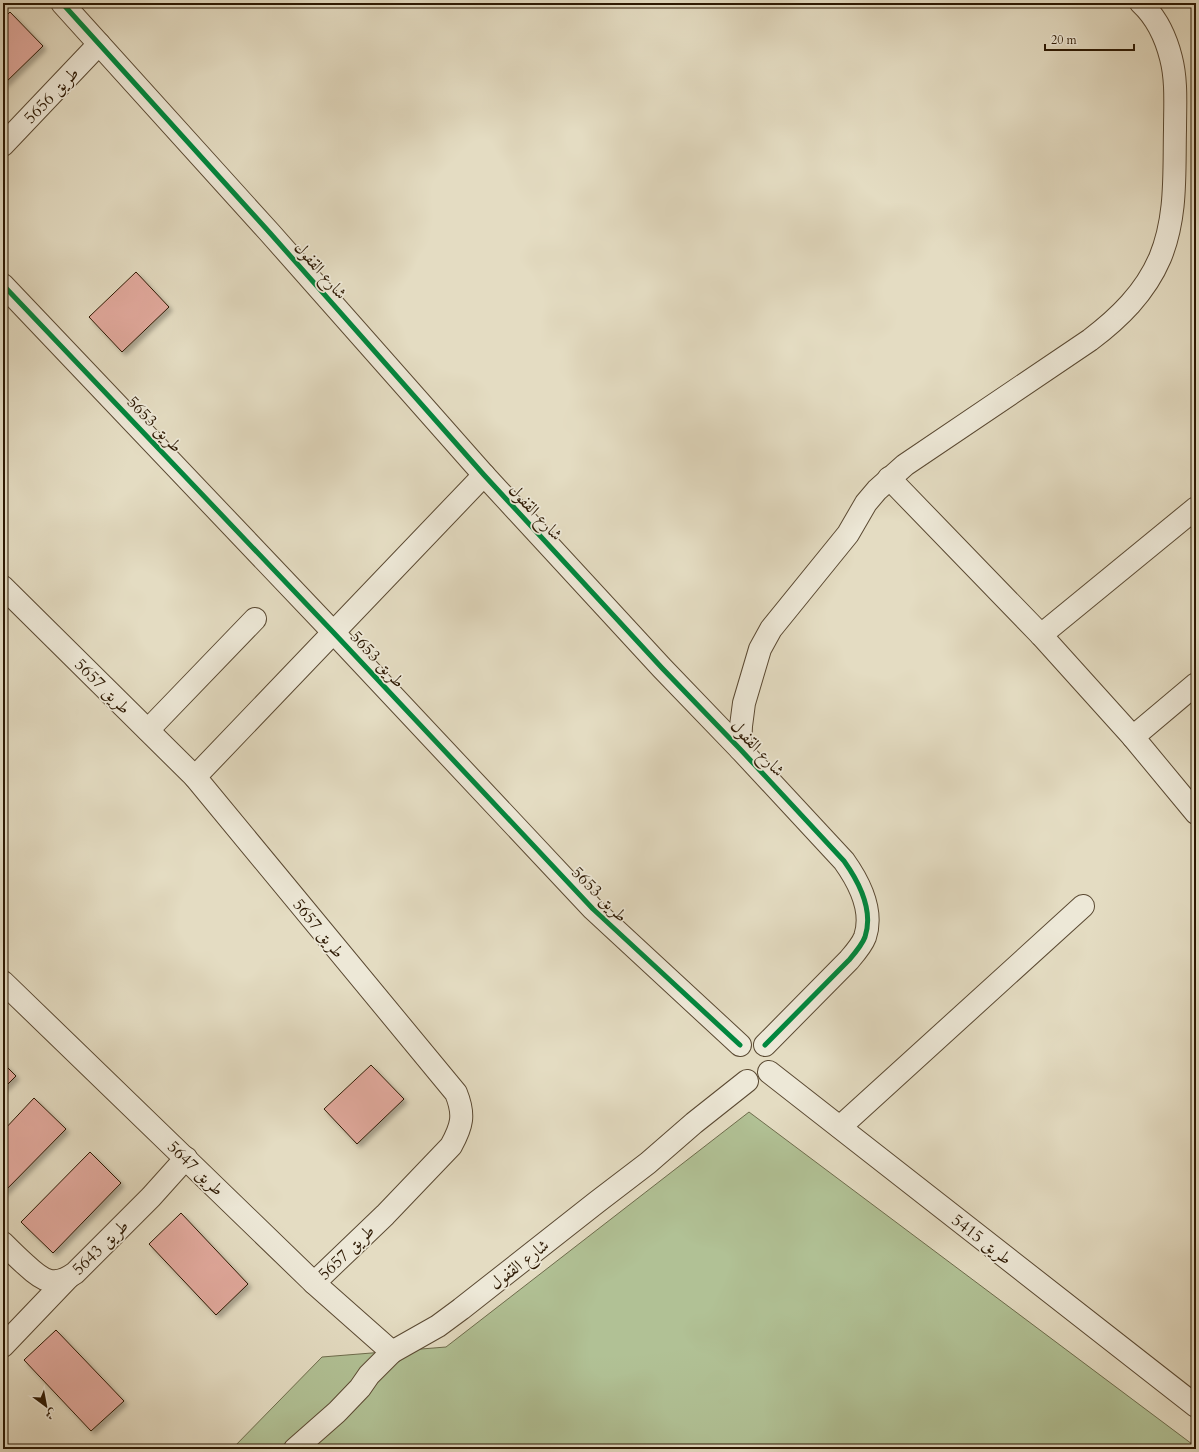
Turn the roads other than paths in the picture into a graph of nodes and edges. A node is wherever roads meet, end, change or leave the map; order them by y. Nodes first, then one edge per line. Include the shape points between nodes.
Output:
1 (62, 3) edge
2 (1148, 5) edge
3 (99, 44) junction
4 (3, 145) edge
5 (3, 285) edge
6 (484, 475) junction
7 (889, 478) junction
8 (1196, 508) edge
9 (3, 587) edge
10 (255, 619) dead end
11 (333, 632) junction
12 (1041, 635) junction
13 (1196, 684) edge
14 (148, 730) junction
15 (1133, 737) junction
16 (740, 749) junction
17 (195, 777) junction
18 (1196, 813) edge
19 (1083, 906) dead end
20 (3, 982) edge
21 (765, 1045) junction
22 (738, 1064) junction
23 (769, 1072) junction
24 (840, 1127) junction
25 (186, 1158) junction
26 (3, 1244) edge
27 (68, 1278) junction
28 (314, 1283) junction
29 (3, 1346) edge
30 (392, 1352) junction
31 (1196, 1406) edge
32 (295, 1449) edge

1 - 3 street, شارع القفول
2 - 7 street via 1171,58 1175,84 1173,207 1166,240 1147,283 1111,324 1090,340 904,465
3 - 4 street, طريق 5656
3 - 6 street, شارع القفول
5 - 11 street, طريق 5653
6 - 11 street
6 - 16 street, شارع القفول
7 - 12 street
7 - 16 street via 866,503 844,539 771,628 760,649 744,703
8 - 12 street
9 - 14 street, طريق 5657
10 - 14 street
11 - 17 street
11 - 22 street, طريق 5653
12 - 15 street
13 - 15 street
14 - 17 street, طريق 5657
15 - 18 street
16 - 21 street, شارع القفول via 844,860 856,878 868,917 865,938 858,949
17 - 28 street, طريق 5657 via 456,1093 460,1103 462,1122 451,1146 385,1215
19 - 24 street
20 - 25 street, طريق 5647
21 - 22 street via 755,1041 745,1043
21 - 23 street via 771,1053 772,1063
22 - 23 street via 757,1081
22 - 30 street, شارع القفول via 694,1123 648,1163 461,1310
23 - 24 street, طريق 5415
24 - 31 street, طريق 5415
25 - 27 street, طريق 5643 via 145,1203
25 - 28 street, طريق 5647
26 - 27 street, طريق 5643 via 40,1278 50,1282
27 - 29 street
28 - 30 street, طريق 5647
30 - 32 street, شارع القفول via 337,1412

